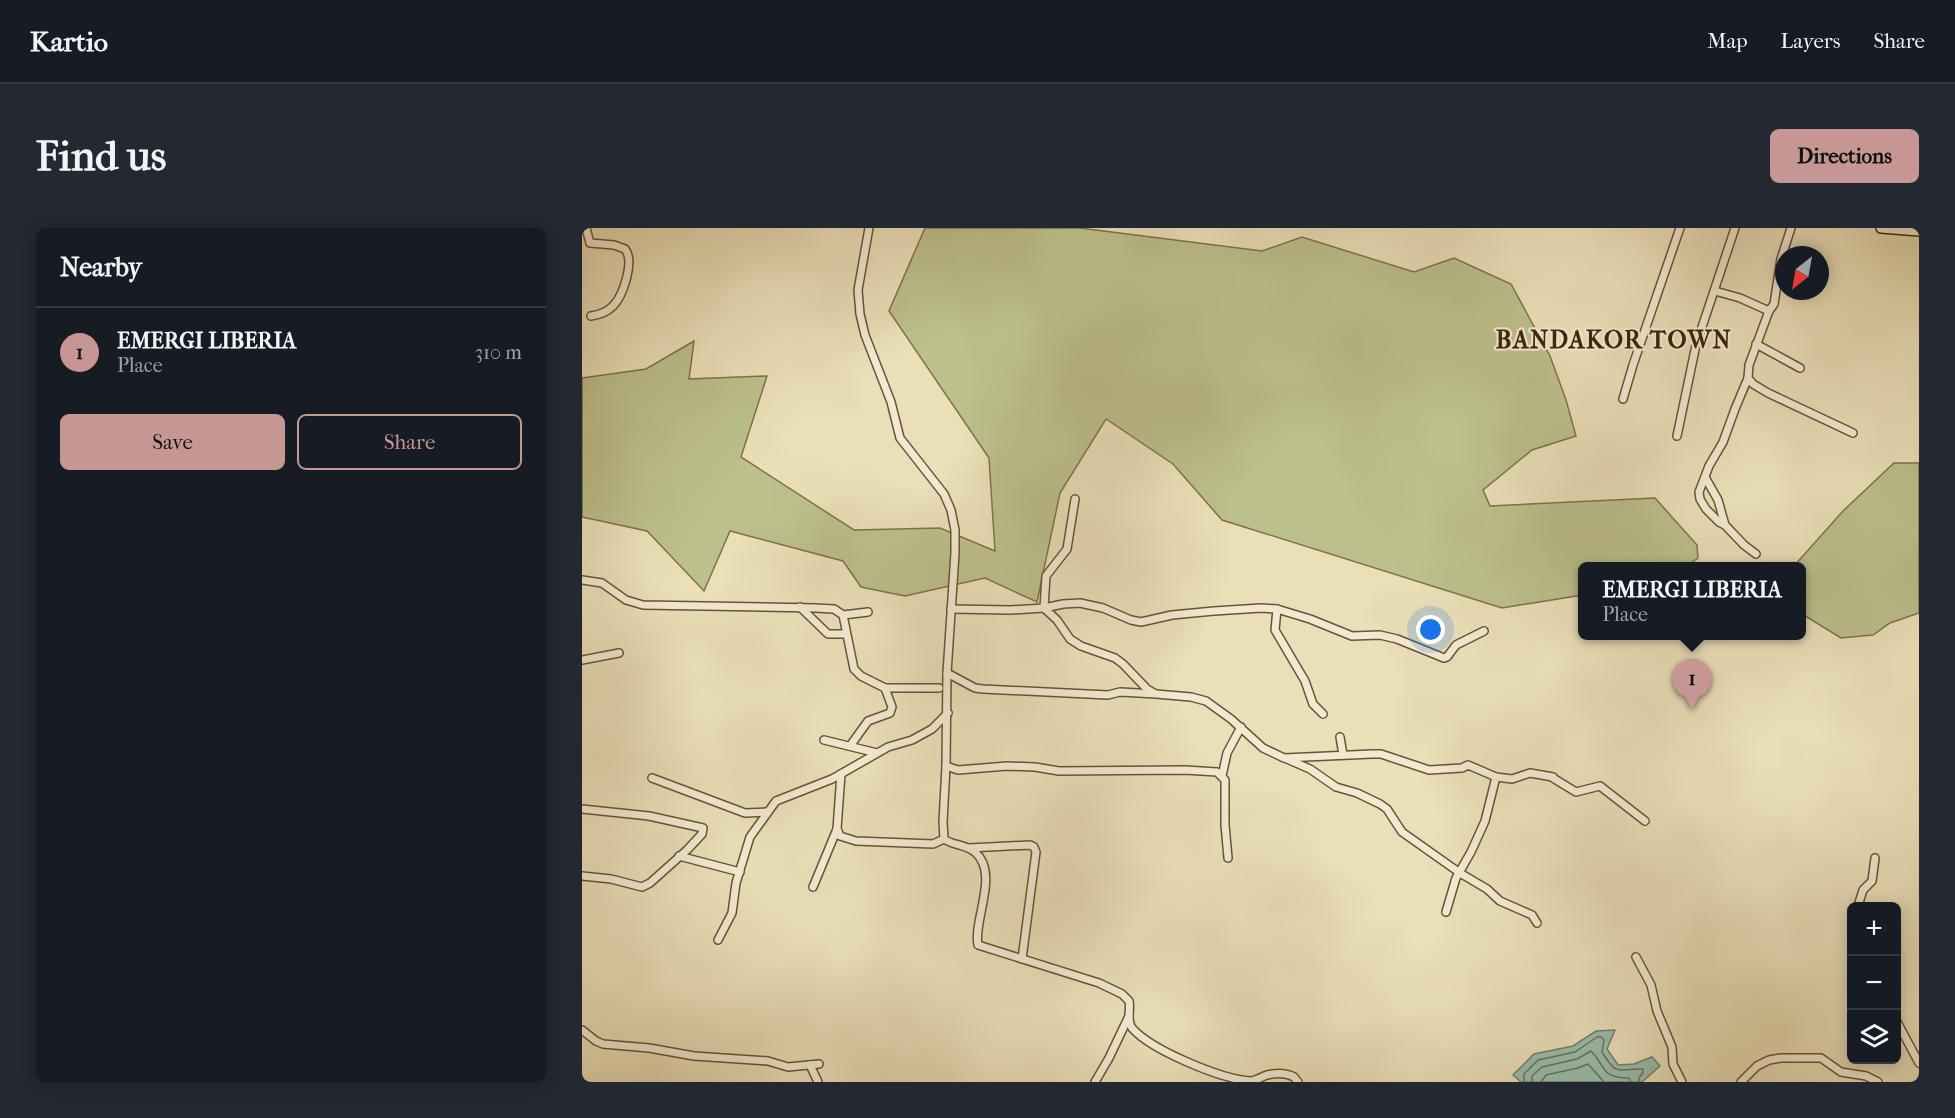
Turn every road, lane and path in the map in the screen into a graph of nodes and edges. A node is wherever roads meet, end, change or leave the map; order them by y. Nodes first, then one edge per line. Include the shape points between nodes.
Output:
1 (586, 228) edge
2 (869, 228) edge
3 (1680, 228) edge
4 (1735, 228) edge
5 (1791, 228) edge
6 (1881, 228) edge
7 (1919, 231) edge
8 (1715, 291) junction
9 (1769, 311) junction
10 (591, 316) dead end
11 (1756, 344) junction
12 (1800, 368) dead end
13 (1748, 378) junction
14 (1623, 399) dead end
15 (1852, 433) dead end
16 (1677, 436) dead end
17 (1705, 477) junction
18 (1075, 499) dead end
19 (1725, 525) junction
20 (1756, 554) dead end
21 (582, 580) edge
22 (800, 607) junction
23 (1044, 608) junction
24 (951, 609) junction
25 (1277, 609) junction
26 (868, 612) dead end
27 (843, 615) junction
28 (1484, 631) dead end
29 (846, 634) junction
30 (619, 653) dead end
31 (582, 660) edge
32 (947, 673) junction
33 (885, 688) junction
34 (939, 688) dead end
35 (1147, 692) junction
36 (948, 713) junction
37 (1323, 714) dead end
38 (1241, 727) junction
39 (1340, 737) dead end
40 (824, 740) dead end
41 (850, 746) junction
42 (878, 753) junction
43 (1343, 755) junction
44 (1284, 758) junction
45 (946, 766) junction
46 (841, 774) junction
47 (1222, 776) junction
48 (1496, 777) junction
49 (652, 778) dead end
50 (582, 809) edge
51 (767, 812) junction
52 (1645, 821) dead end
53 (837, 829) junction
54 (944, 839) junction
55 (969, 848) junction
56 (679, 856) junction
57 (1228, 858) dead end
58 (1875, 858) dead end
59 (740, 872) junction
60 (1460, 873) junction
61 (582, 876) edge
62 (813, 887) dead end
63 (1859, 902) edge
64 (1446, 912) dead end
65 (1537, 923) dead end
66 (718, 940) dead end
67 (1636, 957) dead end
68 (1022, 959) junction
69 (1129, 1016) junction
70 (1901, 1029) edge
71 (582, 1030) edge
72 (586, 1036) edge
73 (1919, 1063) edge
74 (819, 1064) dead end
75 (810, 1065) junction
76 (818, 1082) edge
77 (1095, 1082) edge
78 (1298, 1082) edge
79 (1682, 1082) edge
80 (1741, 1082) edge
81 (1878, 1082) edge

1 - 10 street via 590,243 620,247 629,256 626,280 617,301 604,312
2 - 24 street via 858,290 860,314 900,438 944,494 951,510 955,530
3 - 14 street
4 - 8 street
5 - 9 street via 1774,304
6 - 7 main road
8 - 9 street
8 - 16 street via 1696,345
9 - 11 street
11 - 12 street
11 - 13 street
13 - 15 street via 1768,393
13 - 17 street
17 - 19 street
17 - 19 street via 1700,499 1713,517
18 - 23 street via 1068,549 1046,576
19 - 20 street
21 - 22 street via 602,583 626,600 643,605
22 - 27 street via 834,609
22 - 29 street via 828,634
23 - 24 street
23 - 25 street via 1080,603 1141,622 1172,615
23 - 35 street via 1070,639 1123,664
24 - 32 street
25 - 28 street via 1352,636 1380,634 1444,658 1456,645
25 - 37 street via 1275,630 1305,681 1313,704
26 - 27 street
27 - 29 street
29 - 33 street via 854,669
30 - 31 street
32 - 35 street via 975,688 1108,696
32 - 36 street
33 - 34 street
33 - 41 street via 892,707 890,713 868,721
35 - 38 street via 1206,701
36 - 42 street via 917,738
36 - 45 street
38 - 44 street via 1263,748
38 - 47 street via 1227,753
39 - 43 street
40 - 41 street
41 - 42 street
42 - 46 street
43 - 44 street
43 - 48 street via 1381,754 1429,770 1468,765
44 - 60 street via 1310,769 1336,787 1380,804 1402,832
45 - 47 street via 958,770 1007,765 1059,771 1185,770 1217,772
45 - 54 street
46 - 51 street via 776,801
46 - 53 street
47 - 57 street
48 - 52 street via 1512,779 1530,773 1553,778 1576,792 1600,786
48 - 60 street via 1485,821
49 - 51 street via 745,813
50 - 56 street via 649,816 703,828 698,839
51 - 59 street via 750,837
53 - 54 street via 840,836 855,841 933,844
53 - 62 street
54 - 55 street
55 - 68 street via 980,857 984,870 978,945
55 - 68 street via 1034,847
56 - 59 street
56 - 61 street via 642,887
58 - 63 street via 1872,881 1863,890
59 - 66 street via 732,913
60 - 64 street
60 - 65 street via 1506,905 1532,915
67 - 79 street via 1652,985 1657,1011 1672,1047 1673,1064
68 - 69 street via 1117,991 1129,1001
69 - 77 street
69 - 78 street via 1132,1028 1152,1043 1216,1075 1253,1081 1282,1074
70 - 73 street
71 - 72 street
72 - 75 street via 603,1044 694,1056 768,1061 788,1067
74 - 75 street
75 - 76 street
80 - 81 street via 1757,1066 1770,1060 1821,1058 1841,1072

